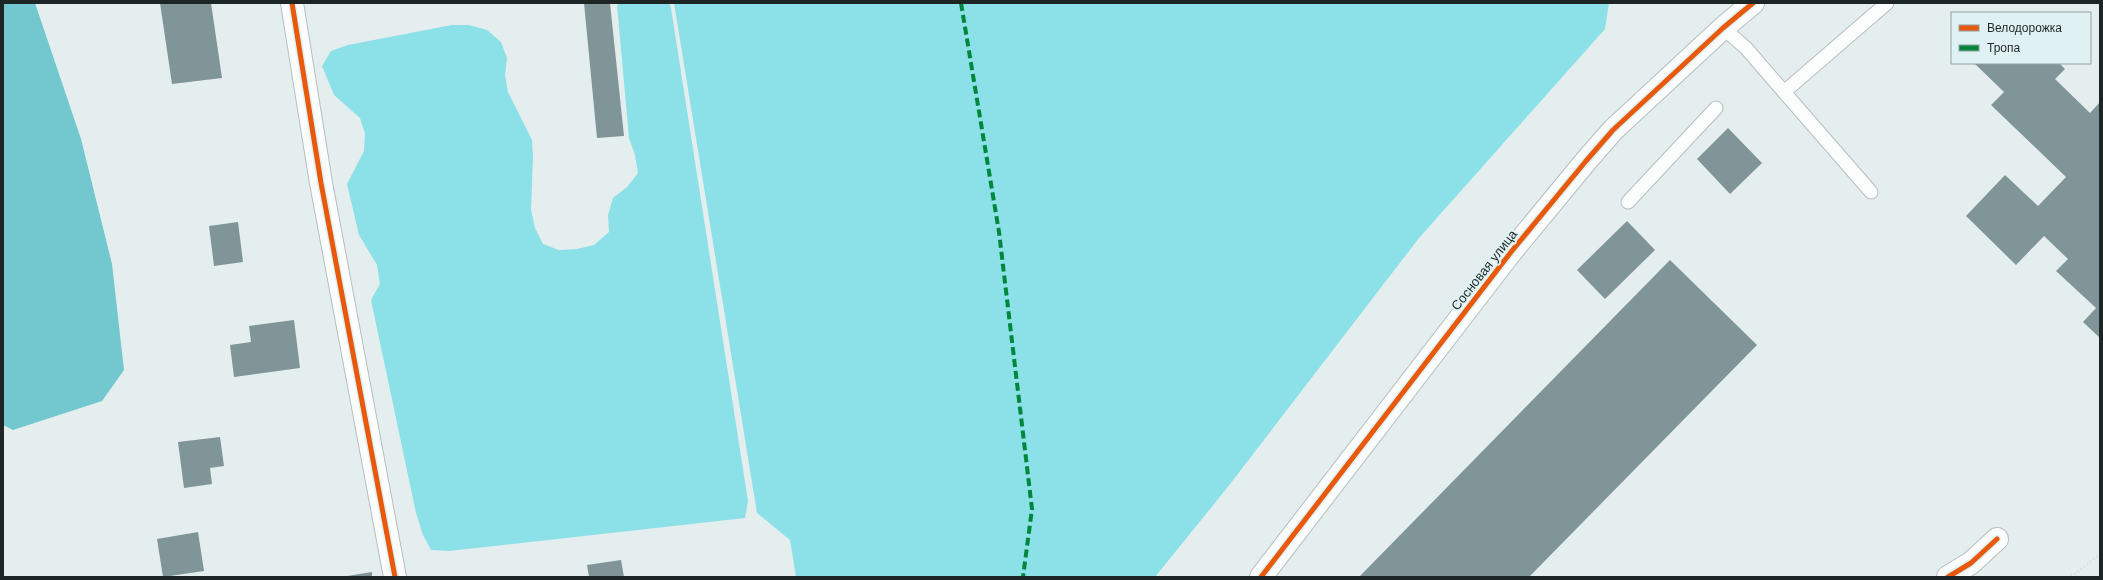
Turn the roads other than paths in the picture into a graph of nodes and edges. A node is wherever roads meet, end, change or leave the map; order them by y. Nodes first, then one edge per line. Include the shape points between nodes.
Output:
1 (292, 3) edge
2 (1753, 3) edge
3 (1887, 3) edge
4 (1723, 28) junction
5 (1784, 92) junction
6 (1716, 108) dead end
7 (1871, 192) dead end
8 (1628, 202) dead end
9 (1997, 539) dead end
10 (395, 577) edge
11 (1261, 577) edge
12 (1948, 577) edge

1 - 10 street via 321,183
2 - 4 street, Сосновая улица
3 - 5 lane
4 - 5 lane via 1746,48
4 - 11 street, Сосновая улица via 1613,130 1586,161 1511,252
5 - 7 lane
6 - 8 lane
9 - 12 street via 1971,563

